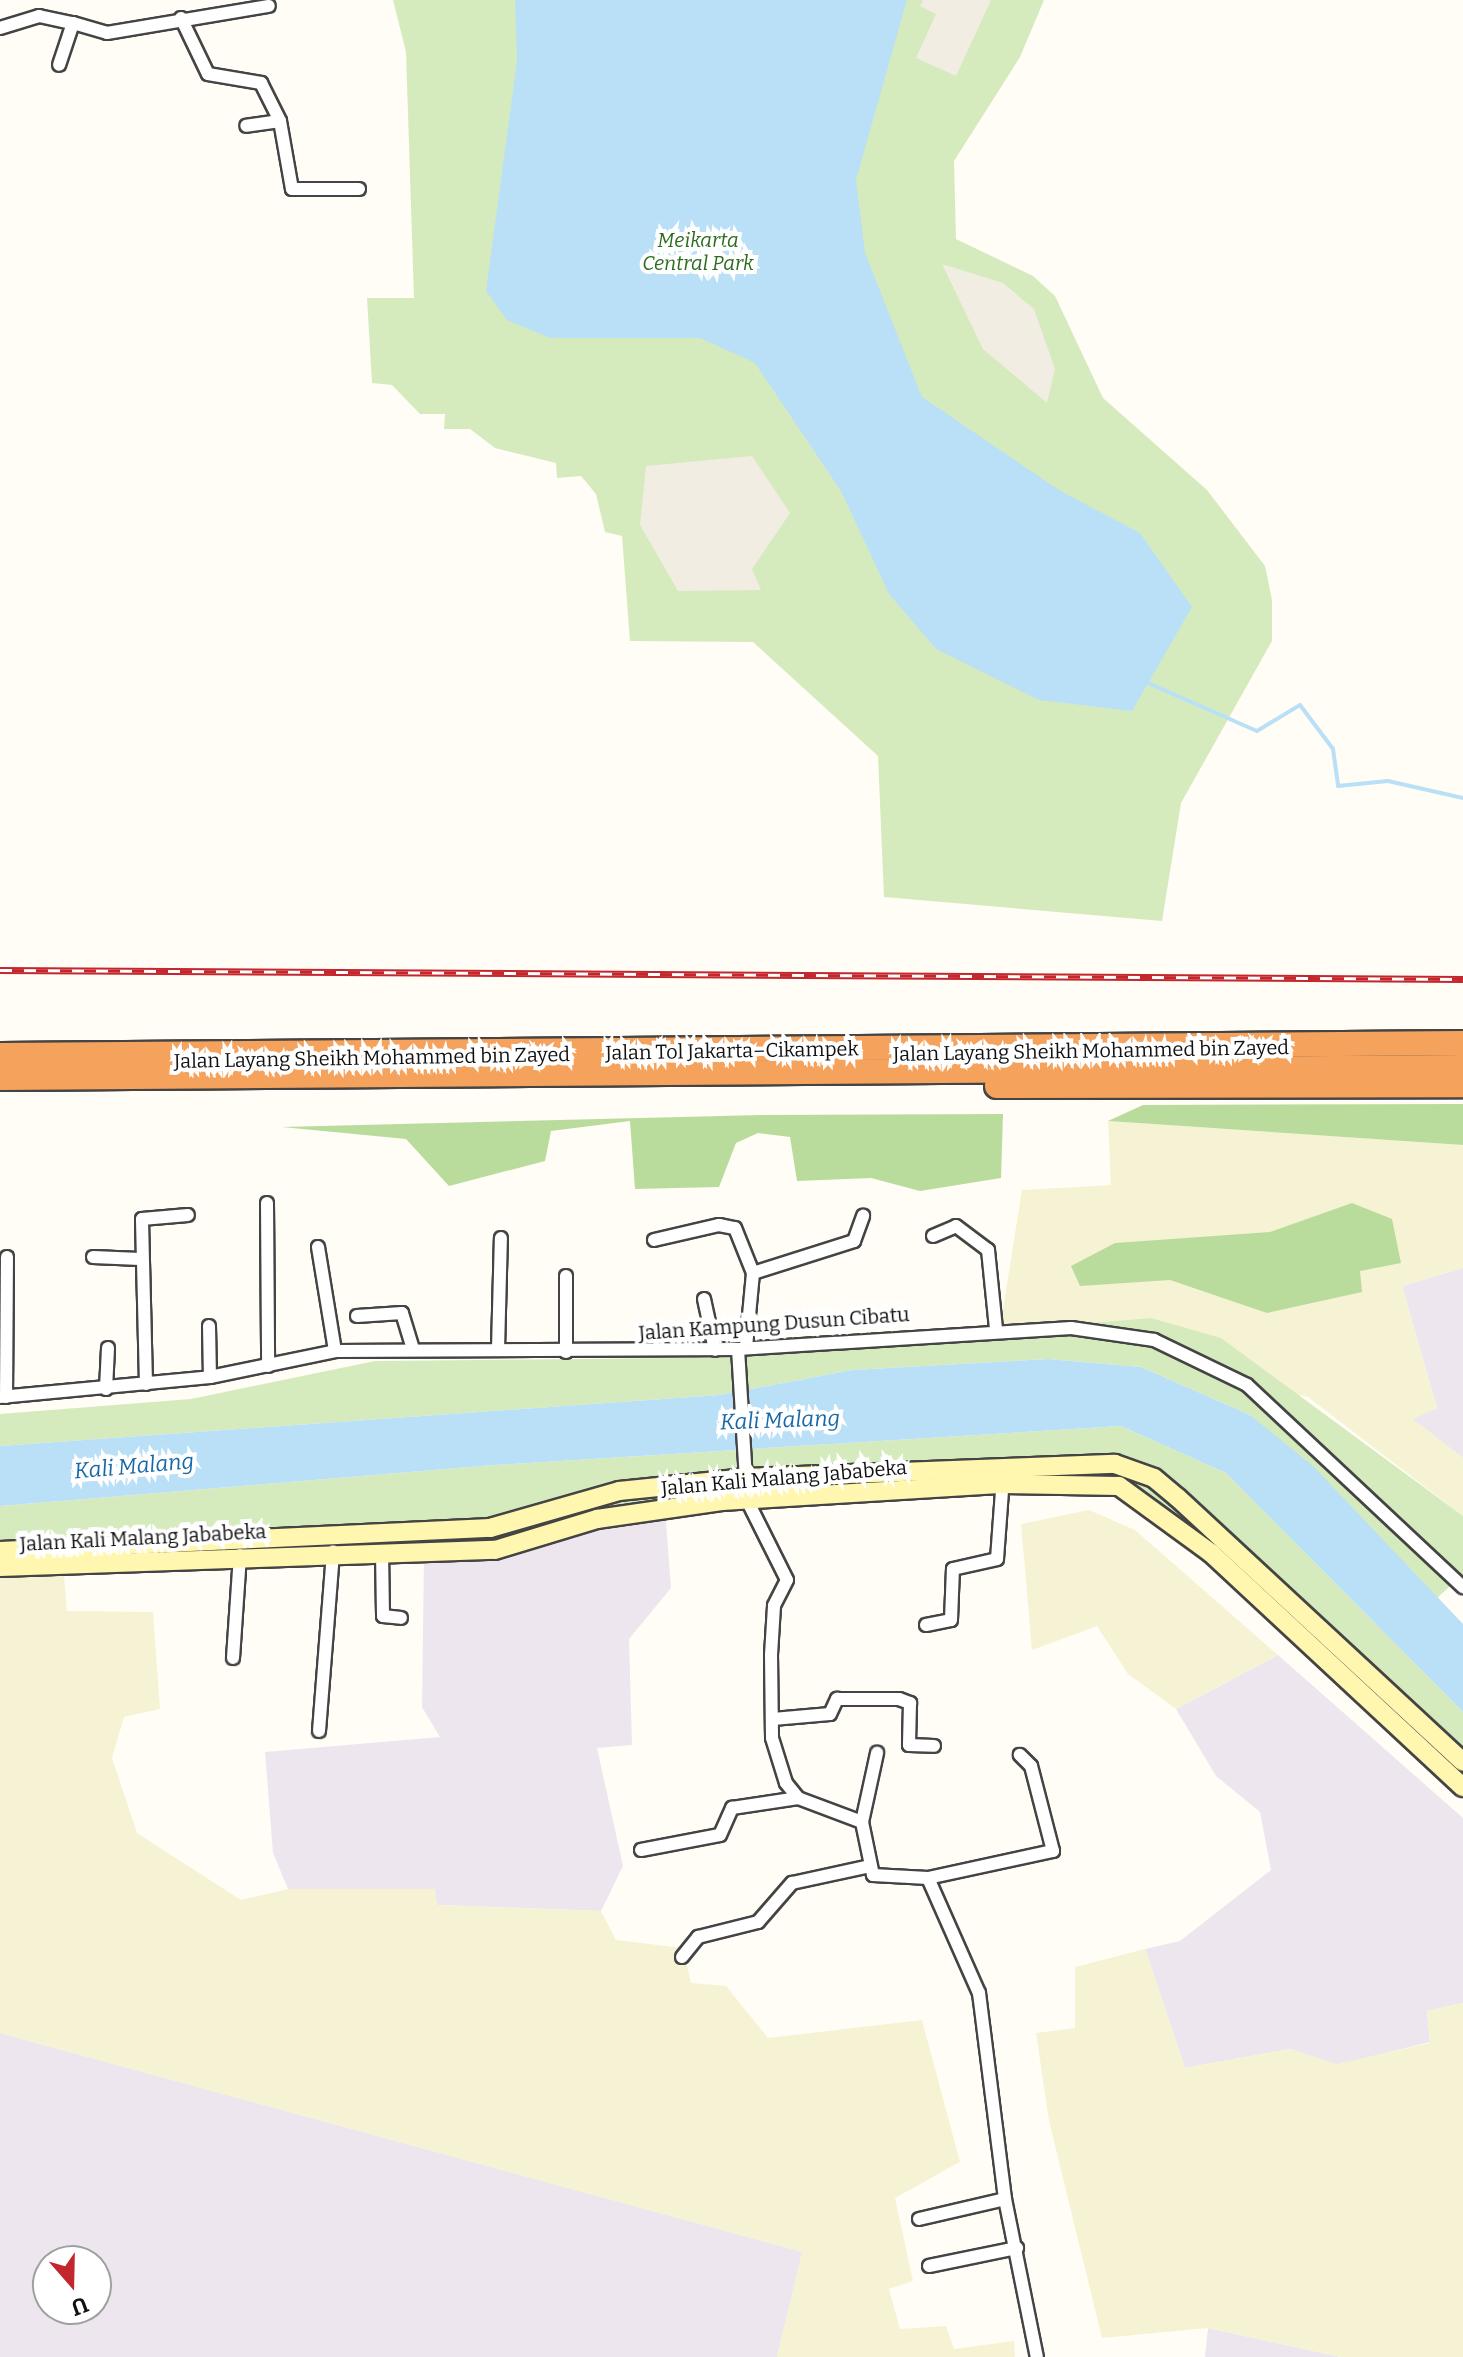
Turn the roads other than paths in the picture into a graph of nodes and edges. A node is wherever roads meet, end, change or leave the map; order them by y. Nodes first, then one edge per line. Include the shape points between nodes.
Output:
1 (269, 6) dead end
2 (181, 18) junction
3 (73, 23) junction
4 (0, 28) edge
5 (59, 65) dead end
6 (280, 121) junction
7 (246, 126) dead end
8 (359, 189) dead end
9 (1463, 1046) edge
10 (0, 1055) edge
11 (0, 1061) edge
12 (1463, 1067) edge
13 (0, 1078) edge
14 (1463, 1085) edge
15 (0, 1092) edge
16 (267, 1203) dead end
17 (188, 1215) dead end
18 (863, 1216) dead end
19 (933, 1236) dead end
20 (501, 1238) dead end
21 (654, 1240) dead end
22 (318, 1247) dead end
23 (7, 1257) dead end
24 (93, 1257) dead end
25 (140, 1259) junction
26 (753, 1273) junction
27 (566, 1276) dead end
28 (704, 1299) dead end
29 (357, 1316) dead end
30 (209, 1326) dead end
31 (996, 1329) junction
32 (108, 1348) dead end
33 (413, 1348) junction
34 (742, 1348) junction
35 (498, 1349) junction
36 (715, 1350) junction
37 (335, 1351) junction
38 (566, 1352) junction
39 (268, 1366) junction
40 (210, 1377) junction
41 (146, 1384) junction
42 (106, 1389) junction
43 (3, 1397) edge
44 (1004, 1465) junction
45 (844, 1472) junction
46 (746, 1478) junction
47 (1003, 1484) junction
48 (845, 1493) junction
49 (747, 1500) junction
50 (441, 1531) junction
51 (0, 1551) edge
52 (382, 1551) junction
53 (333, 1552) junction
54 (442, 1554) junction
55 (240, 1555) junction
56 (0, 1567) edge
57 (1463, 1587) edge
58 (401, 1618) dead end
59 (926, 1625) dead end
60 (233, 1658) dead end
61 (773, 1719) junction
62 (319, 1731) dead end
63 (934, 1746) dead end
64 (877, 1753) dead end
65 (1020, 1755) dead end
66 (1463, 1762) edge
67 (1463, 1787) edge
68 (798, 1798) junction
69 (862, 1822) junction
70 (641, 1850) dead end
71 (866, 1867) junction
72 (928, 1878) junction
73 (682, 1957) dead end
74 (1005, 2199) junction
75 (919, 2219) dead end
76 (1017, 2248) junction
77 (929, 2266) dead end
78 (1037, 2357) edge

1 - 2 street
2 - 3 street via 107,33
2 - 6 street via 208,74 256,78
3 - 4 street via 39,16
3 - 5 street
6 - 7 street
6 - 8 street via 292,189
9 - 10 highway, Jalan Tol Jakarta–Cikampek
9 - 11 highway, Jalan Layang Sheikh Mohammed bin Zayed
12 - 13 highway, Jalan Layang Sheikh Mohammed bin Zayed
14 - 15 highway, Jalan Tol Jakarta–Cikampek
16 - 39 street
17 - 25 street via 145,1215
18 - 26 street via 854,1241
19 - 31 street via 956,1226 988,1250
20 - 35 street
21 - 26 street via 728,1224
22 - 37 street
23 - 43 street
24 - 25 street
25 - 41 street via 149,1276
26 - 34 street
27 - 38 street
28 - 36 street
29 - 33 street via 402,1313
30 - 40 street
31 - 34 street, Jalan Kampung Dusun Cibatu
31 - 57 street, Jalan Kampung Dusun Cibatu via 1071,1328 1137,1338 1213,1363 1320,1449
32 - 42 street
33 - 35 street, Jalan Kampung Dusun Cibatu
33 - 37 street, Jalan Kampung Dusun Cibatu
34 - 36 street, Jalan Kampung Dusun Cibatu
34 - 46 street via 738,1388
35 - 38 street, Jalan Kampung Dusun Cibatu
36 - 38 street, Jalan Kampung Dusun Cibatu
37 - 39 street, Jalan Kampung Dusun Cibatu
39 - 40 street, Jalan Kampung Dusun Cibatu
40 - 41 street, Jalan Kampung Dusun Cibatu
41 - 42 street, Jalan Kampung Dusun Cibatu
42 - 43 street, Jalan Kampung Dusun Cibatu
44 - 45 main road, Jalan Kali Malang Jababeka
44 - 47 street
44 - 66 main road, Jalan Kali Malang Jababeka via 1115,1464 1154,1478
45 - 46 main road, Jalan Kali Malang Jababeka
45 - 48 main road
46 - 50 main road, Jalan Kali Malang Jababeka via 619,1491 490,1528
47 - 48 main road, Jalan Kali Malang Jababeka
47 - 59 street via 997,1559 953,1569 951,1620
47 - 67 main road, Jalan Kali Malang Jababeka via 1093,1483 1141,1495
48 - 49 main road, Jalan Kali Malang Jababeka
49 - 54 main road, Jalan Kali Malang Jababeka via 597,1519 495,1550
49 - 61 street via 787,1580 774,1606
50 - 51 main road, Jalan Kali Malang Jababeka
50 - 54 main road
52 - 53 main road, Jalan Kali Malang Jababeka
52 - 54 main road, Jalan Kali Malang Jababeka
52 - 58 street via 383,1616
53 - 55 main road, Jalan Kali Malang Jababeka
53 - 62 street
55 - 56 main road, Jalan Kali Malang Jababeka
55 - 60 street
61 - 63 street via 830,1714 837,1699 899,1699 910,1703 909,1745
61 - 68 street via 776,1759
64 - 69 street
65 - 72 street via 1031,1766 1053,1851
68 - 69 street
68 - 70 street via 732,1808 720,1835
69 - 71 street
71 - 72 street via 878,1877
71 - 73 street via 792,1883 758,1922 698,1937
72 - 74 street via 986,2017
74 - 75 street
74 - 76 street
76 - 77 street
76 - 78 street

